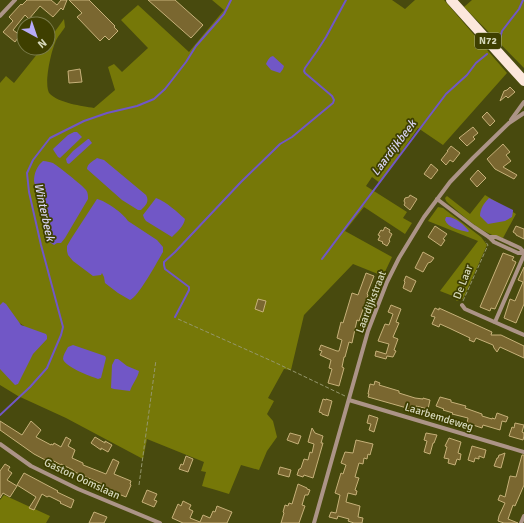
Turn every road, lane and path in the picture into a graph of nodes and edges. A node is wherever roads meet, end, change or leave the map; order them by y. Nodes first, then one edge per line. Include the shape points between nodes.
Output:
1 (15, 0) edge
2 (451, 0) edge
3 (0, 16) edge
4 (524, 81) edge
5 (524, 102) edge
6 (524, 113) edge
7 (509, 123) junction
8 (437, 199) junction
9 (482, 233) junction
10 (524, 254) edge
11 (462, 305) joint
12 (178, 319) dead end
13 (495, 322) junction
14 (524, 335) edge
15 (156, 360) dead end
16 (349, 399) junction
17 (0, 444) edge
18 (524, 452) edge
19 (139, 485) dead end
20 (524, 516) edge
21 (160, 523) edge
22 (314, 523) edge
23 (521, 523) edge

1 - 3 street
2 - 4 main road, N72
5 - 7 street, Laardijkstraat
6 - 7 street, Laardijkstraat
7 - 8 street, Laardijkstraat via 462,168
8 - 9 street
8 - 16 street, Laardijkstraat via 411,237 387,282 368,330
9 - 10 street via 494,242
9 - 11 path, De Laar via 488,245
10 - 13 street
11 - 13 street, De Laar via 465,309
12 - 16 path
13 - 14 street, De Laar
15 - 19 path
16 - 18 street, Laarbemdeweg
16 - 22 street, Laardijkstraat
17 - 21 street, Gaston Oomslaan via 31,466 78,489
20 - 23 street

